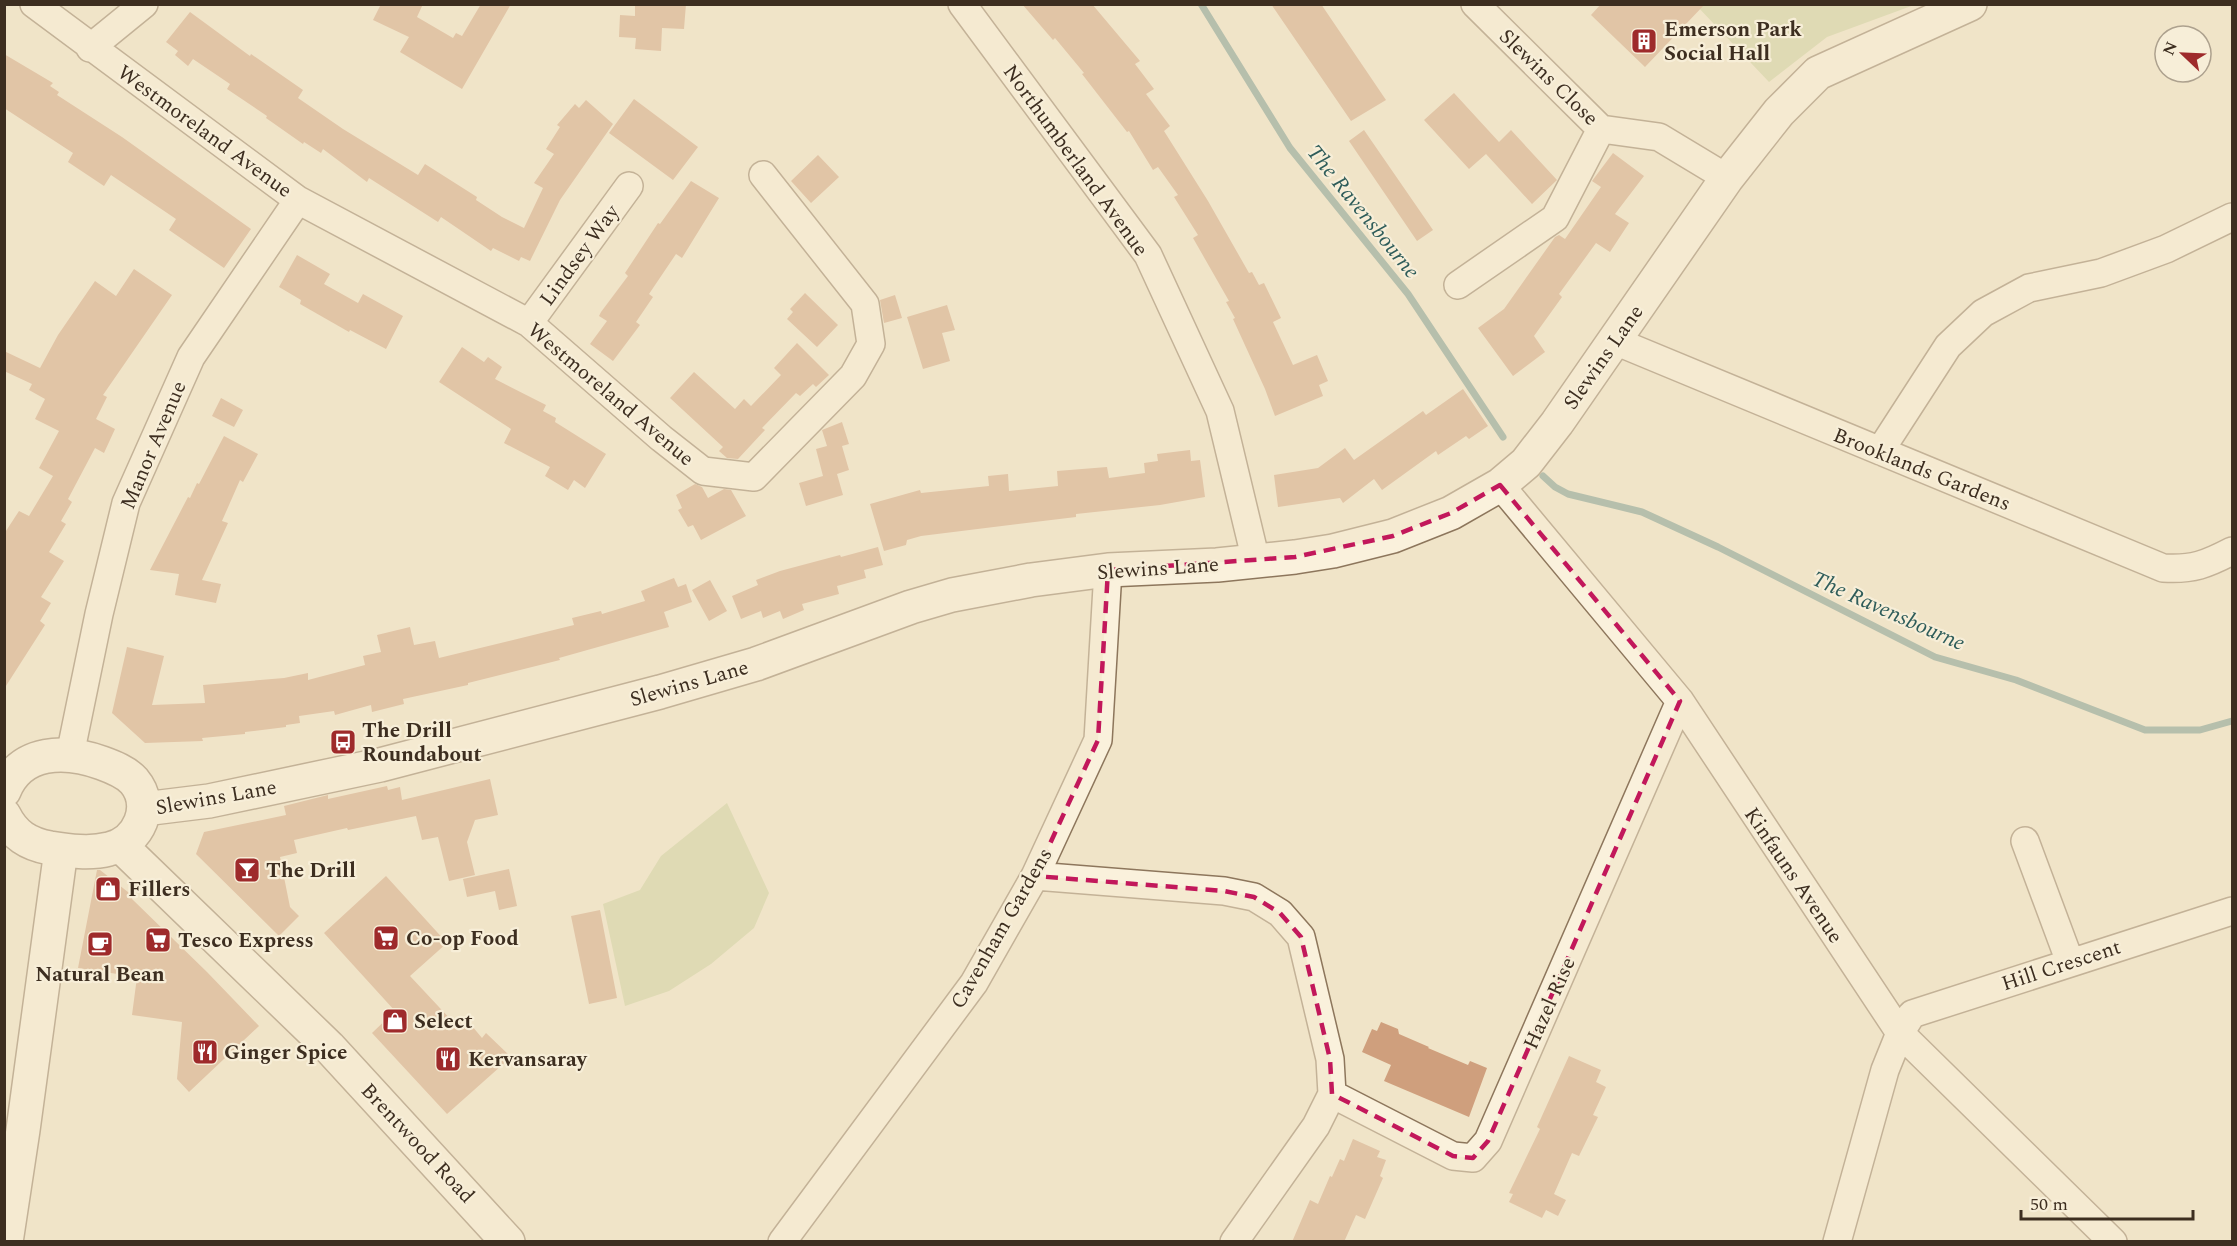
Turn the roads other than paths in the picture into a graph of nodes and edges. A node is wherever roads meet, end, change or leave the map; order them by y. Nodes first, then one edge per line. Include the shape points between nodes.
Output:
1 (34, 4) edge
2 (144, 4) edge
3 (962, 4) edge
4 (1474, 4) edge
5 (1970, 4) edge
6 (90, 48) junction
7 (1601, 129) junction
8 (763, 174) dead end
9 (1728, 178) junction
10 (629, 186) dead end
11 (298, 200) junction
12 (2232, 217) edge
13 (1458, 285) dead end
14 (529, 323) junction
15 (1615, 341) junction
16 (1880, 451) junction
17 (1500, 485) junction
18 (2232, 551) edge
19 (1256, 561) junction
20 (1108, 570) junction
21 (1680, 701) junction
22 (70, 755) junction
23 (8, 777) edge
24 (144, 809) junction
25 (6, 820) edge
26 (2025, 841) dead end
27 (120, 845) junction
28 (61, 850) junction
29 (1035, 876) junction
30 (2232, 911) edge
31 (2070, 962) junction
32 (1900, 1033) junction
33 (1332, 1094) junction
34 (6, 1242) edge
35 (508, 1242) edge
36 (782, 1242) edge
37 (1234, 1242) edge
38 (1837, 1242) edge
39 (2114, 1242) edge

1 - 6 street, Westmoreland Avenue
2 - 6 street
3 - 19 street, Northumberland Avenue via 1148,255 1220,411
4 - 7 street, Slewins Close
5 - 9 street, Slewins Lane via 1818,73 1779,112
6 - 11 street, Westmoreland Avenue
7 - 9 street, Slewins Close via 1659,137
7 - 13 street via 1555,218
8 - 14 street, Westmoreland Avenue via 866,304 871,344 853,376 754,477 703,471
9 - 15 street, Slewins Lane
10 - 14 street, Lindsey Way
11 - 14 street, Westmoreland Avenue
11 - 22 street, Manor Avenue via 191,357 126,503
12 - 16 street via 2166,249 2101,273 2029,288 1983,313 1948,346
15 - 16 street, Brooklands Gardens
15 - 17 street, Slewins Lane via 1540,446
16 - 18 street, Brooklands Gardens via 2163,568 2204,565
17 - 19 street, Slewins Lane via 1451,513 1393,536 1334,551
17 - 21 street, Kinfauns Avenue
19 - 20 street, Slewins Lane
20 - 24 street, Slewins Lane via 952,595 756,664 380,765 209,801
20 - 29 street, Cavenham Gardens via 1098,740
21 - 32 street, Kinfauns Avenue
21 - 33 street, Hazel Rise via 1488,1141 1473,1158 1453,1156
22 - 23 street via 45,755
22 - 24 street via 125,774 139,788
24 - 27 street via 135,833
25 - 28 street via 31,843
26 - 31 street
27 - 28 street via 94,851
27 - 35 street, Brentwood Road via 329,1047
28 - 34 street
29 - 33 street via 1224,891 1254,897 1281,913 1301,937 1330,1059
29 - 36 street, Cavenham Gardens via 974,983
30 - 31 street, Hill Crescent
31 - 32 street, Hill Crescent via 1912,1014
32 - 38 street, Hill Crescent via 1885,1070
32 - 39 street, Kinfauns Avenue
33 - 37 street via 1316,1126

